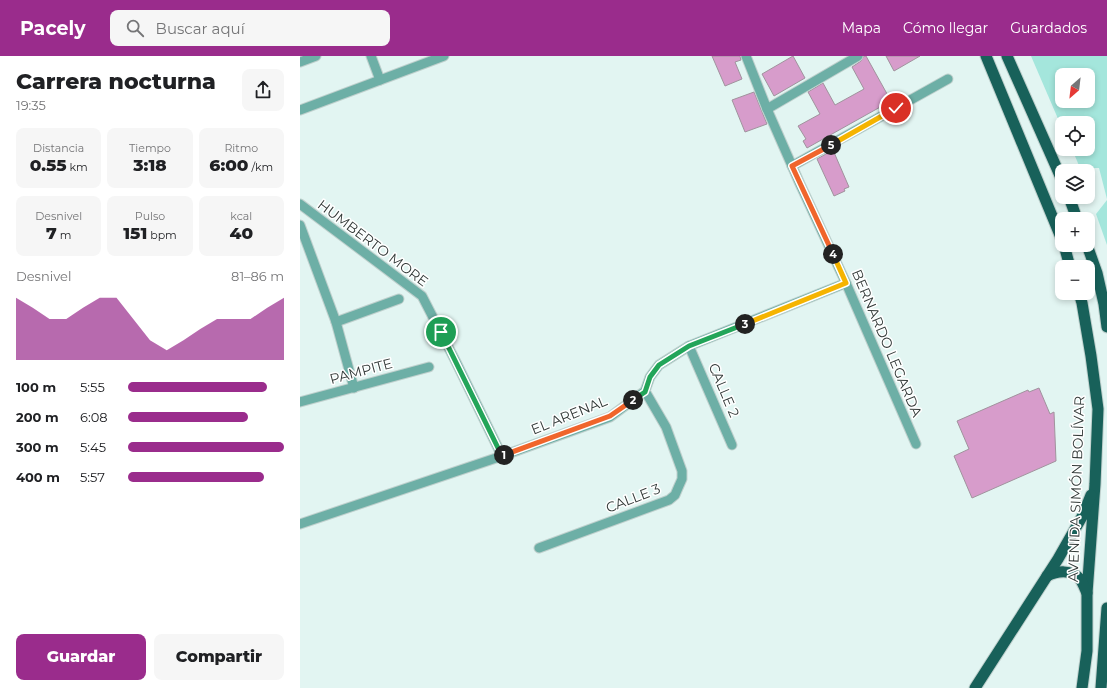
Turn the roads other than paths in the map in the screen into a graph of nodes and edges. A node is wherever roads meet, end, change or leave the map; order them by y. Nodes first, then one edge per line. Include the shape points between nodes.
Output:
1 (316, 56) edge
2 (371, 56) edge
3 (444, 56) edge
4 (746, 56) edge
5 (858, 56) edge
6 (986, 56) edge
7 (1007, 56) edge
8 (300, 62) edge
9 (948, 79) dead end
10 (380, 80) junction
11 (767, 109) junction
12 (300, 110) edge
13 (1055, 164) edge
14 (792, 166) junction
15 (300, 204) edge
16 (1055, 223) edge
17 (300, 225) edge
18 (1090, 252) edge
19 (846, 283) junction
20 (399, 299) dead end
21 (1081, 300) edge
22 (336, 322) junction
23 (1107, 327) edge
24 (689, 346) junction
25 (429, 368) dead end
26 (354, 388) junction
27 (645, 392) junction
28 (300, 402) edge
29 (916, 444) dead end
30 (732, 445) dead end
31 (502, 456) junction
32 (1095, 484) junction
33 (300, 524) edge
34 (539, 548) dead end
35 (1047, 576) junction
36 (1087, 593) junction
37 (1107, 608) edge
38 (975, 688) edge
39 (1082, 688) edge
40 (1101, 688) edge

1 - 8 street
2 - 10 street
3 - 10 street
4 - 11 street, BERNARDO LEGARDA
5 - 11 street
6 - 16 highway
7 - 13 highway
9 - 14 street
10 - 12 street
11 - 14 street, BERNARDO LEGARDA
14 - 19 street, BERNARDO LEGARDA
15 - 31 street, HUMBERTO MORE via 422,296
17 - 22 street
18 - 23 highway via 1097,273
19 - 24 street
19 - 29 street, BERNARDO LEGARDA
20 - 22 street
21 - 32 highway, AVENIDA SIMÓN BOLÍVAR via 1098,409
22 - 26 street
24 - 27 street via 659,365 650,377
24 - 30 street, CALLE 2
25 - 26 street, PAMPITE
26 - 28 street, PAMPITE
27 - 31 street, EL ARENAL via 610,416
27 - 34 street, CALLE 3 via 666,427 682,471 682,479 675,495 669,500
31 - 33 street, EL ARENAL
32 - 35 highway via 1083,515
32 - 36 highway, AVENIDA SIMÓN BOLÍVAR
35 - 36 highway via 1057,572 1072,574 1080,579
35 - 38 highway
36 - 39 highway, AVENIDA SIMÓN BOLÍVAR via 1087,651
37 - 40 highway

